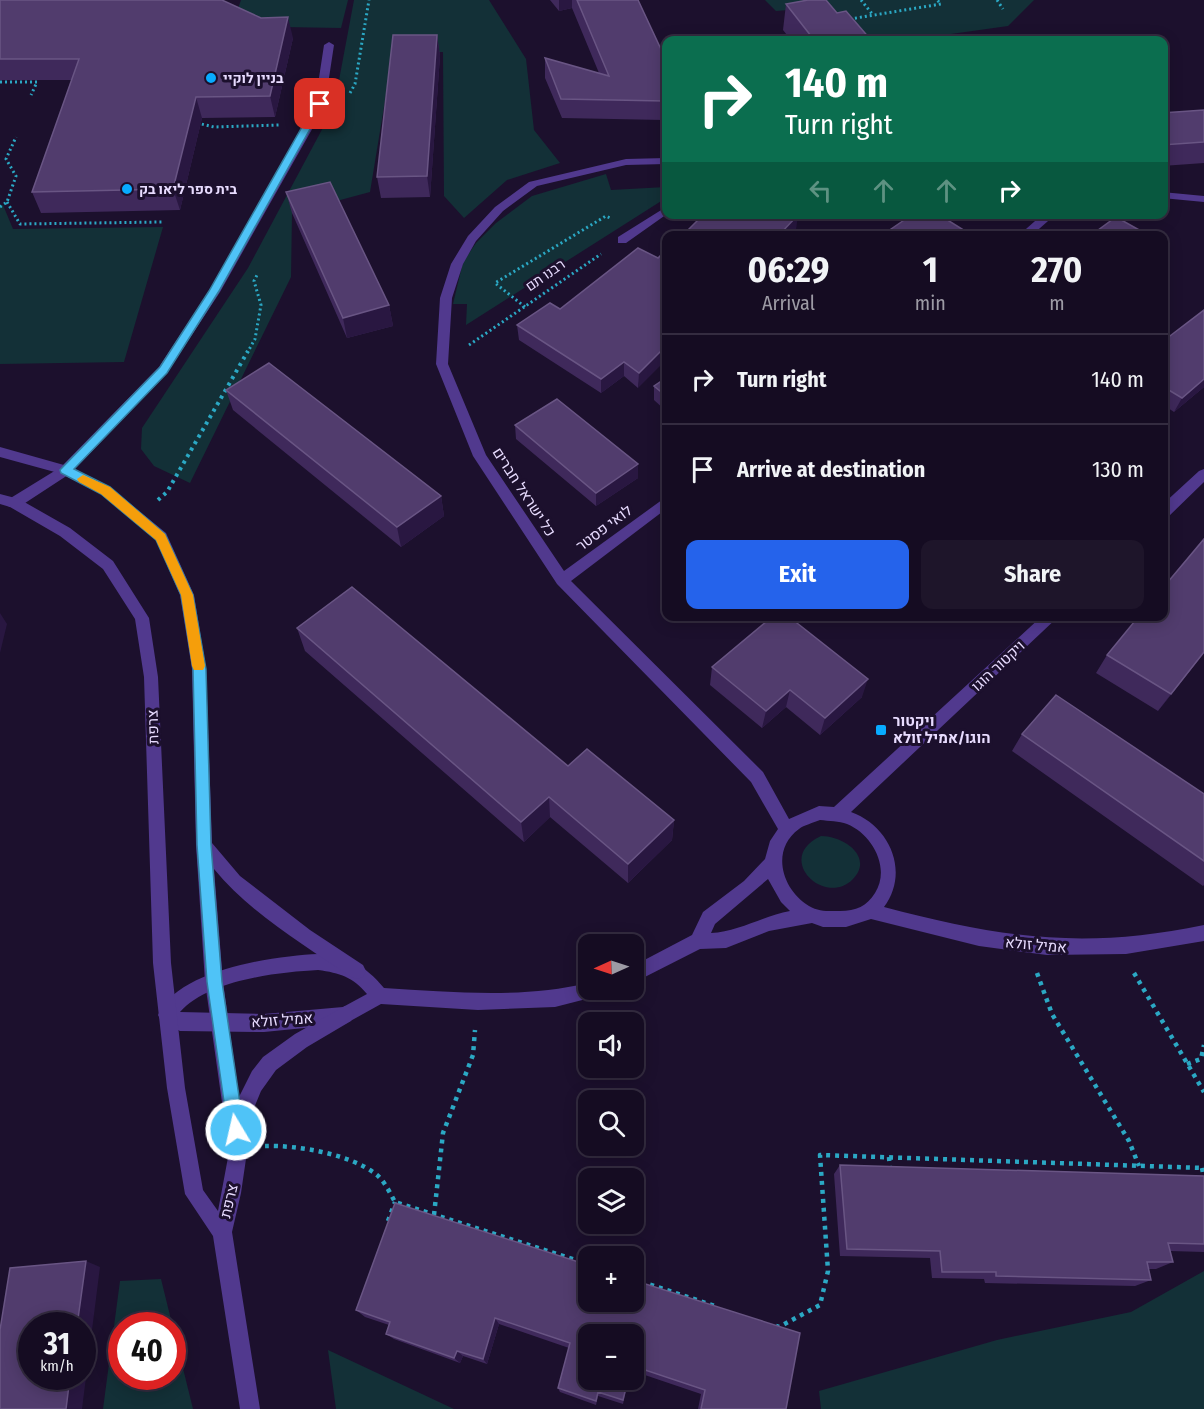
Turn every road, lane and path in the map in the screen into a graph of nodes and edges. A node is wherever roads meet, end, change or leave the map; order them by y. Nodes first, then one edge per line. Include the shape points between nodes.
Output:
1 (369, 0) edge
2 (861, 0) edge
3 (938, 0) edge
4 (997, 0) edge
5 (1003, 9) dead end
6 (873, 15) junction
7 (850, 19) edge
8 (329, 45) dead end
9 (0, 82) edge
10 (31, 94) dead end
11 (350, 94) dead end
12 (186, 123) edge
13 (310, 124) junction
14 (16, 137) dead end
15 (662, 161) edge
16 (1168, 196) edge
17 (1204, 199) edge
18 (7, 202) junction
19 (0, 207) edge
20 (662, 213) edge
21 (1045, 219) edge
22 (163, 222) dead end
23 (1029, 231) edge
24 (633, 232) junction
25 (622, 240) joint
26 (259, 271) dead end
27 (525, 307) junction
28 (442, 364) junction
29 (0, 452) edge
30 (66, 470) junction
31 (1204, 474) edge
32 (7, 501) edge
33 (662, 505) edge
34 (1168, 508) edge
35 (136, 516) junction
36 (562, 580) junction
37 (1047, 621) edge
38 (838, 814) junction
39 (786, 828) junction
40 (204, 845) junction
41 (772, 863) junction
42 (870, 911) junction
43 (811, 915) junction
44 (1204, 933) edge
45 (698, 941) junction
46 (644, 969) edge
47 (357, 972) junction
48 (1038, 980) dead end
49 (1138, 980) dead end
50 (214, 982) junction
51 (578, 993) edge
52 (380, 996) junction
53 (167, 1015) junction
54 (345, 1015) junction
55 (220, 1023) junction
56 (1204, 1045) edge
57 (473, 1055) dead end
58 (1187, 1064) junction
59 (1204, 1092) edge
60 (236, 1130) junction
61 (292, 1146) dead end
62 (889, 1157) junction
63 (1029, 1163) junction
64 (1139, 1166) junction
65 (1147, 1167) junction
66 (1203, 1168) edge
67 (1031, 1172) edge
68 (1149, 1175) edge
69 (891, 1176) edge
70 (1204, 1178) edge
71 (395, 1202) junction
72 (434, 1215) junction
73 (458, 1222) junction
74 (387, 1224) edge
75 (455, 1230) edge
76 (222, 1232) junction
77 (578, 1262) edge
78 (578, 1266) edge
79 (577, 1270) edge
80 (644, 1283) edge
81 (710, 1304) junction
82 (725, 1309) edge
83 (708, 1312) edge
84 (768, 1323) edge
85 (779, 1327) junction
86 (789, 1330) edge
87 (250, 1409) edge

1 - 11 path
2 - 6 path
3 - 6 path via 941,4
4 - 5 path
6 - 7 path
8 - 13 street via 320,104
9 - 10 path via 37,82
12 - 13 path via 214,128
13 - 30 street via 164,370
14 - 18 path via 6,159 16,176
15 - 28 street, כל ישראל חברים via 626,162 533,184 499,209 472,238 457,264 446,298
16 - 17 street
18 - 19 path
18 - 22 path via 20,224
20 - 24 street
21 - 23 street
24 - 25 street
24 - 27 path via 606,216 495,283
25 - 27 path, רבנו תם
26 - 35 path via 254,281 261,305 255,339 167,492
27 - 28 path, רבנו תם
28 - 36 street, כל ישראל חברים via 480,456
29 - 30 street, צרפת
30 - 32 street
30 - 35 street, צרפת via 106,491
31 - 34 street
32 - 53 street, צרפת via 65,532 108,565 142,618 151,677
33 - 36 street, לואי פסטר
35 - 40 street, צרפת via 161,537 187,595 199,669
36 - 39 street, כל ישראל חברים via 757,777
37 - 38 street, ויקטור הוגו
38 - 39 street via 819,813
38 - 42 street via 875,835 887,854 890,879 883,898
39 - 41 street via 775,845
40 - 47 street via 241,887
40 - 50 street, צרפת
41 - 43 street via 784,894
41 - 45 street via 709,918
42 - 43 street via 842,920
42 - 44 street, אמיל זולא via 995,941 1033,946 1119,946
43 - 45 street via 769,923 726,940
45 - 46 street
47 - 50 street via 302,962
47 - 52 street
48 - 64 path via 1052,1014 1126,1136
49 - 58 path
50 - 53 street via 179,1001
50 - 55 street, צרפת
51 - 52 street via 555,999 478,1002
52 - 54 street, אמיל זולא
53 - 55 street, אמיל זולא via 180,1022
53 - 76 street, צרפת via 194,1194
54 - 55 street, אמיל זולא
54 - 60 street via 304,1038 264,1069
55 - 60 street, צרפת
56 - 58 path via 1201,1059
57 - 72 path via 443,1133
58 - 59 path
60 - 76 street, צרפת via 238,1152
61 - 71 path via 366,1168 387,1186
62 - 63 path
62 - 69 path
62 - 85 path via 820,1155 828,1271 820,1305
63 - 64 path
63 - 67 path
64 - 65 path
65 - 66 path
65 - 68 path
66 - 70 path
71 - 72 path
71 - 74 path
72 - 73 path
73 - 75 path
73 - 77 path
76 - 87 street, צרפת
78 - 79 path
80 - 81 path
81 - 82 path
81 - 83 path
84 - 85 path
85 - 86 path

